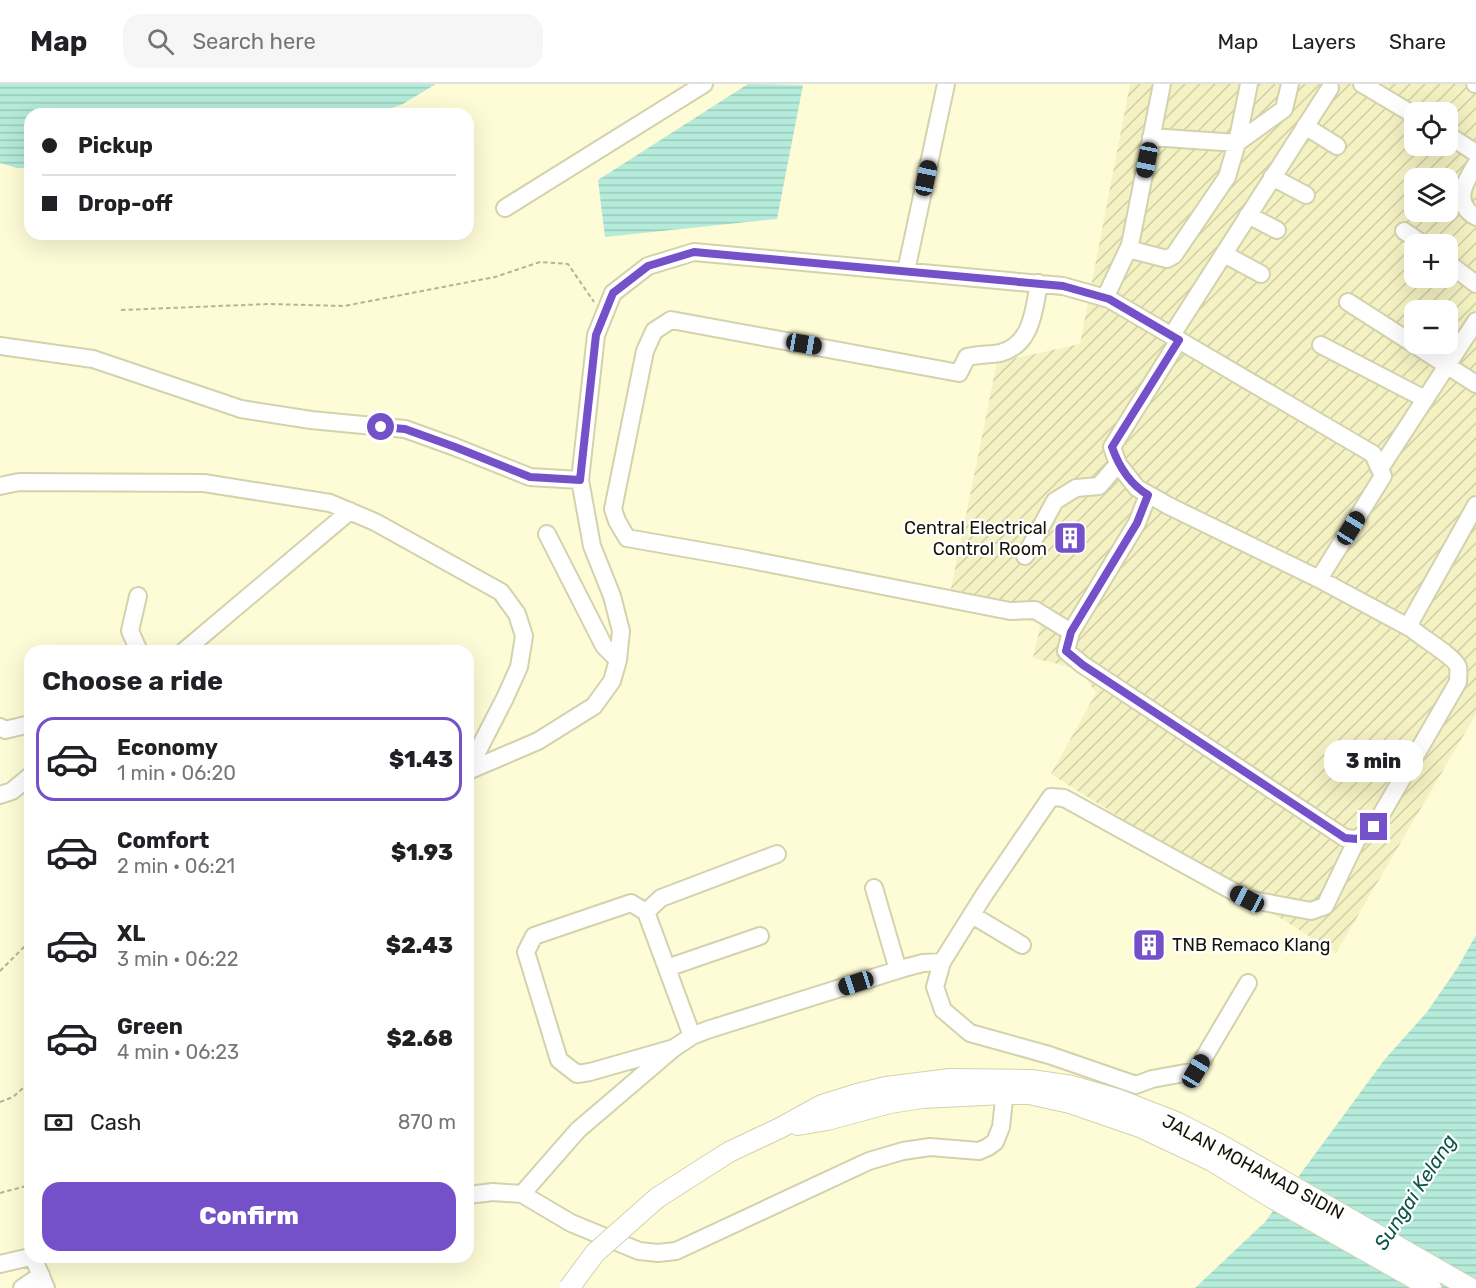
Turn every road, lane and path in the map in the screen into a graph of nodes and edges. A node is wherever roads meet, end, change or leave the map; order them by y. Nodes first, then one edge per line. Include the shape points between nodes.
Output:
1 (704, 84) edge
2 (946, 84) edge
3 (1162, 84) edge
4 (1249, 84) edge
5 (1290, 84) edge
6 (1362, 84) edge
7 (1330, 88) dead end
8 (1404, 110) edge
9 (1305, 126) junction
10 (1151, 137) junction
11 (1458, 141) edge
12 (1237, 143) junction
13 (1337, 146) dead end
14 (1476, 153) edge
15 (1476, 164) edge
16 (1272, 177) junction
17 (1306, 195) dead end
18 (505, 208) dead end
19 (1248, 215) junction
20 (1476, 217) edge
21 (1276, 230) dead end
22 (1404, 231) dead end
23 (1408, 234) edge
24 (1128, 249) junction
25 (1224, 254) junction
26 (1458, 270) edge
27 (906, 272) junction
28 (1261, 274) dead end
29 (1039, 284) junction
30 (1476, 284) edge
31 (1105, 298) junction
32 (1348, 302) dead end
33 (121, 310) dead end
34 (603, 317) junction
35 (1476, 321) edge
36 (1176, 337) junction
37 (1321, 345) dead end
38 (0, 346) edge
39 (1447, 366) junction
40 (1476, 384) edge
41 (1425, 399) junction
42 (1118, 464) junction
43 (1381, 467) junction
44 (580, 480) junction
45 (0, 486) edge
46 (1148, 495) junction
47 (1476, 505) edge
48 (350, 511) junction
49 (547, 534) dead end
50 (1025, 556) dead end
51 (1319, 579) junction
52 (138, 596) dead end
53 (1412, 629) junction
54 (1071, 632) junction
55 (136, 645) edge
56 (191, 645) edge
57 (618, 660) junction
58 (24, 725) edge
59 (0, 727) edge
60 (474, 758) edge
61 (474, 768) edge
62 (24, 781) edge
63 (0, 795) edge
64 (1357, 839) junction
65 (777, 854) dead end
66 (874, 888) dead end
67 (646, 912) junction
68 (972, 915) junction
69 (760, 936) dead end
70 (1022, 945) dead end
71 (24, 947) edge
72 (942, 962) junction
73 (667, 968) junction
74 (898, 970) junction
75 (0, 971) edge
76 (1248, 983) dead end
77 (692, 1036) junction
78 (675, 1048) junction
79 (1005, 1086) junction
80 (24, 1087) edge
81 (0, 1102) edge
82 (1172, 1131) junction
83 (24, 1187) edge
84 (0, 1193) edge
85 (474, 1194) edge
86 (522, 1194) junction
87 (24, 1259) edge
88 (34, 1263) edge
89 (0, 1264) edge
90 (44, 1281) edge
91 (22, 1288) edge
92 (569, 1288) edge
93 (1431, 1288) edge
94 (1470, 1288) edge

1 - 18 street
2 - 27 street
3 - 10 street
4 - 12 street
5 - 12 street via 1284,109
6 - 8 street
7 - 9 street
9 - 13 street
9 - 16 street
10 - 12 street
10 - 24 street
11 - 14 street
12 - 24 street via 1227,177 1174,255 1167,259
15 - 20 street via 1462,188 1464,201
16 - 17 street
16 - 19 street
19 - 21 street
19 - 25 street
22 - 23 street
24 - 31 street
25 - 28 street
25 - 36 street
26 - 30 street
27 - 29 street
27 - 34 street via 694,252 648,266 613,293
29 - 31 street via 1063,286
29 - 54 street via 1032,323 1019,343 1002,352 968,357 959,373 671,320 654,331 645,351 613,509 627,538 1010,611 1035,610
31 - 36 street
32 - 39 street
33 - 34 path via 269,304 344,306 495,277 540,262 568,264
34 - 44 street via 596,335
35 - 39 street
36 - 42 street via 1112,447
36 - 43 street via 1373,454
37 - 41 street
38 - 44 street via 93,359 241,409 405,429 530,477
39 - 40 street
39 - 41 street
41 - 43 street
42 - 46 street via 1137,489
42 - 50 street via 1099,486 1076,488 1055,501
43 - 51 street via 1383,476
44 - 57 street via 592,546 621,631
45 - 48 street via 19,482 204,483 330,503
46 - 51 street
46 - 54 street via 1137,523
47 - 53 street via 1411,621
48 - 56 street
48 - 60 street via 501,592 518,614 524,636 519,668
49 - 57 street via 604,646
51 - 53 street
52 - 55 street via 130,631
53 - 64 street via 1452,657 1458,666 1458,682 1374,827
54 - 64 street via 1066,651 1083,665 1345,838
57 - 61 street via 612,681 594,706 538,741
58 - 59 street via 5,730
62 - 63 street
64 - 68 street via 1325,906 1311,911 1247,899 1064,798 1051,797
65 - 67 street via 661,898
66 - 74 street
67 - 73 street
67 - 78 street via 631,903 552,929 534,936 526,952 559,1060 577,1074
68 - 70 street
68 - 72 street
69 - 73 street
71 - 75 path
72 - 74 street
72 - 76 street via 935,987 944,1011 970,1033 1136,1085 1196,1071
73 - 77 street
74 - 77 street
77 - 78 street
78 - 86 street via 579,1130
79 - 82 main road, JALAN MOHAMAD SIDIN via 1031,1080 1072,1086 1126,1103
79 - 86 street via 1001,1127 995,1142 988,1147 980,1151 930,1147 869,1161 676,1251 639,1251 571,1223
79 - 92 main road, JALAN MOHAMAD SIDIN, bridge via 922,1098 780,1128 729,1152 657,1198 595,1253
80 - 81 path
82 - 93 main road, JALAN MOHAMAD SIDIN via 1272,1198
82 - 94 main road, JALAN MOHAMAD SIDIN via 1221,1145
83 - 84 path
85 - 86 street
87 - 89 street
88 - 90 street
90 - 91 street

